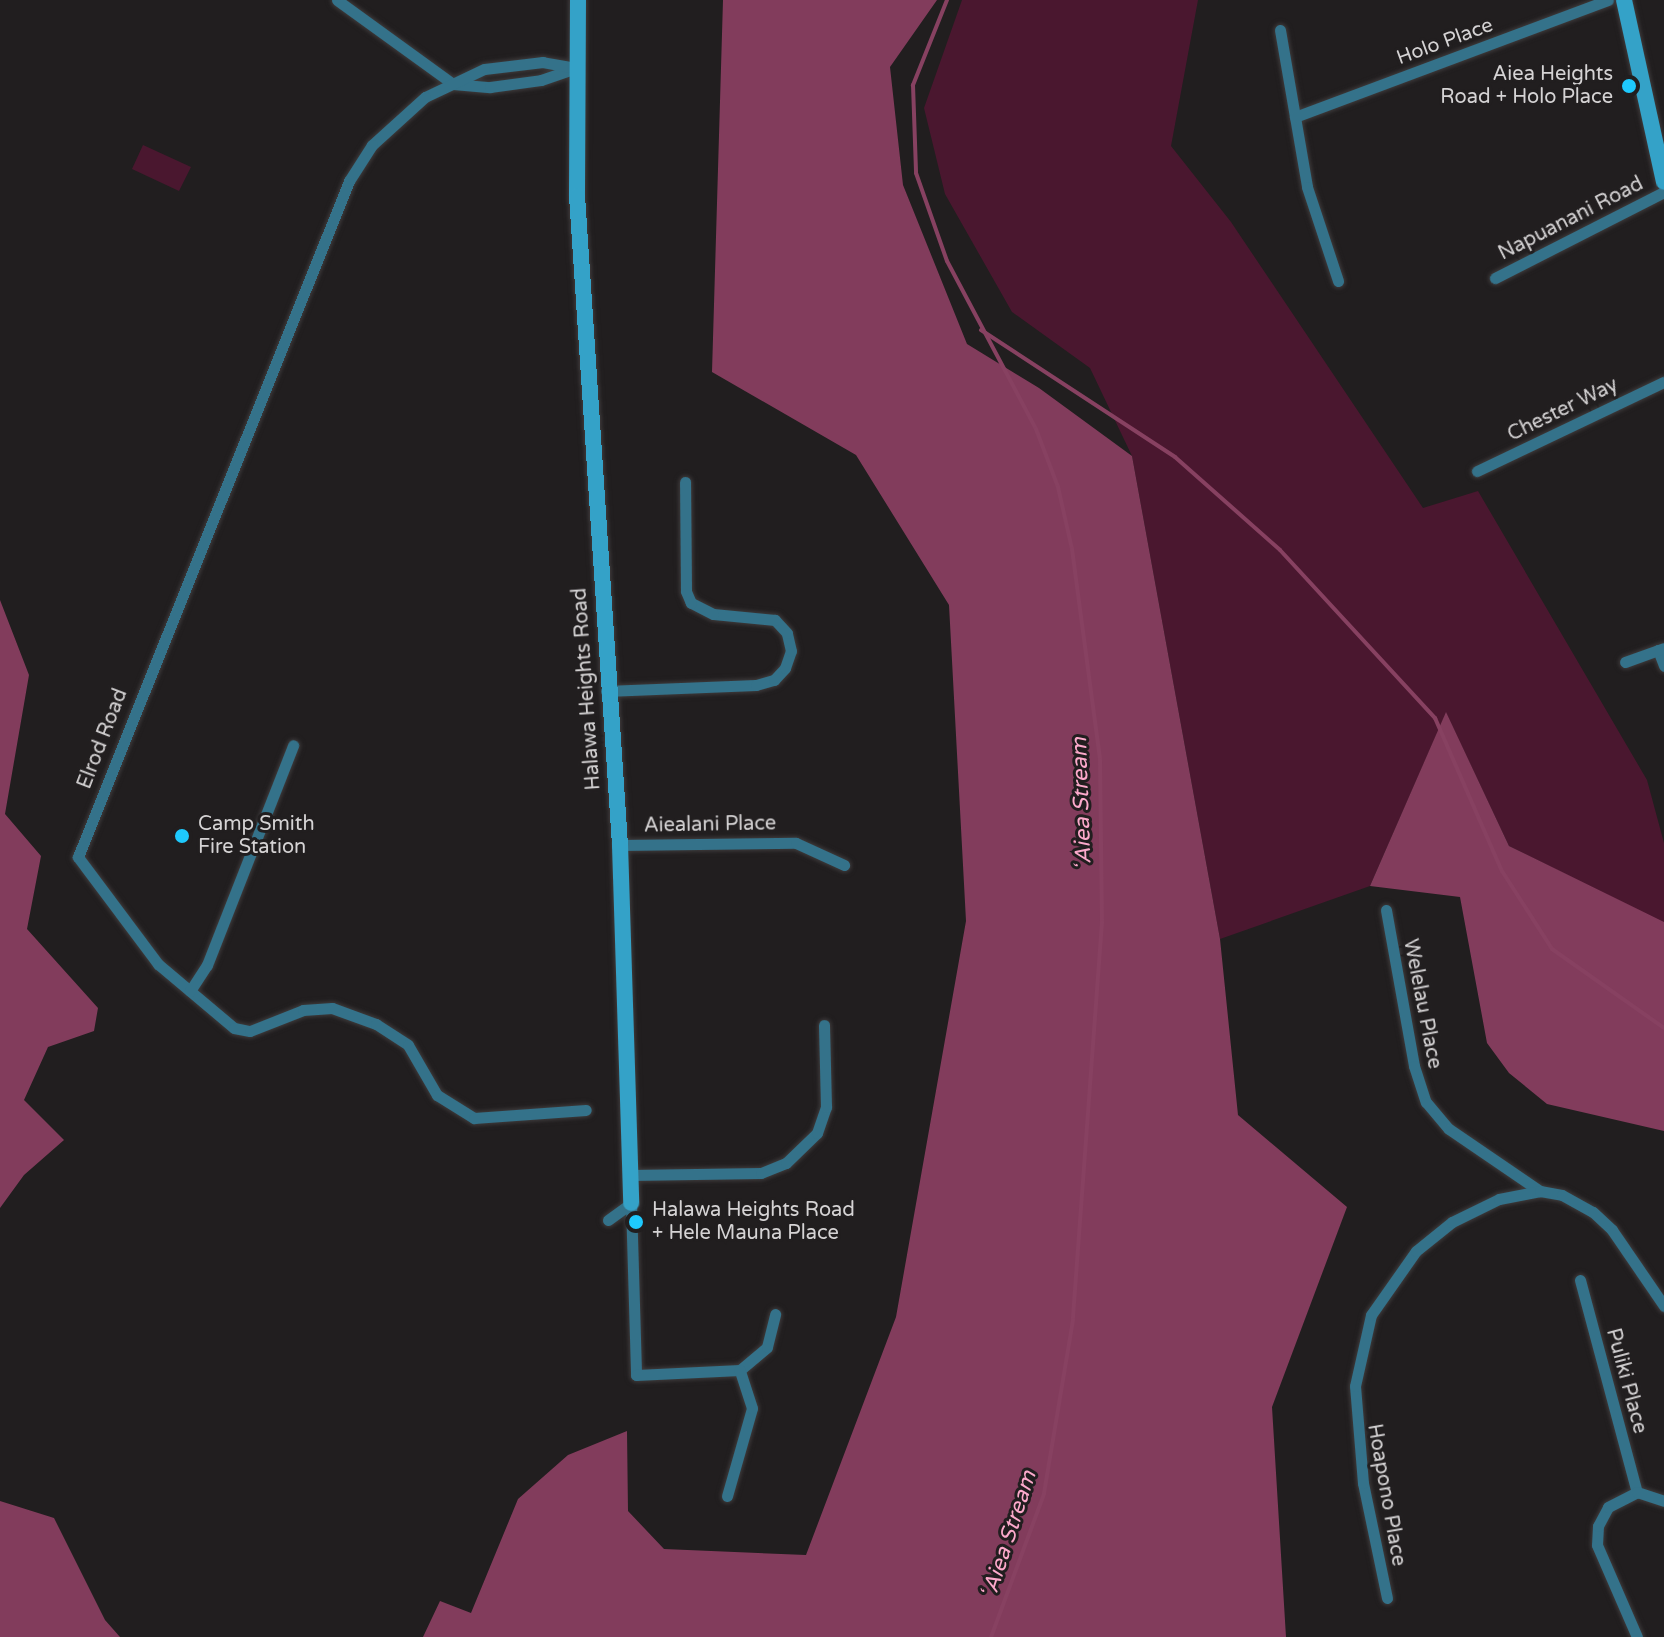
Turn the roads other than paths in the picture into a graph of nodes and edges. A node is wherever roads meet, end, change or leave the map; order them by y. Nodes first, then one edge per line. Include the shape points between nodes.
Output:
1 (337, 0) edge
2 (578, 0) edge
3 (1608, 0) edge
4 (1624, 0) edge
5 (1280, 30) dead end
6 (576, 68) junction
7 (453, 84) junction
8 (1295, 117) junction
9 (1664, 182) edge
10 (1664, 192) edge
11 (1495, 278) dead end
12 (1338, 281) dead end
13 (1664, 382) edge
14 (1477, 471) dead end
15 (685, 482) dead end
16 (1661, 649) edge
17 (1625, 662) dead end
18 (1664, 666) edge
19 (606, 691) junction
20 (293, 745) dead end
21 (620, 845) junction
22 (844, 865) dead end
23 (1386, 910) dead end
24 (190, 991) junction
25 (824, 1025) dead end
26 (586, 1110) dead end
27 (630, 1175) junction
28 (1540, 1191) junction
29 (631, 1203) junction
30 (608, 1220) dead end
31 (1580, 1280) dead end
32 (1664, 1306) edge
33 (775, 1314) dead end
34 (740, 1370) junction
35 (1637, 1492) junction
36 (727, 1496) dead end
37 (1664, 1501) edge
38 (1387, 1598) dead end
39 (1637, 1637) edge

1 - 7 street
2 - 6 street, Halawa Heights Road
3 - 8 street, Holo Place
4 - 9 street
5 - 8 street
6 - 7 street via 541,80 490,87
6 - 7 street via 543,62 484,69
6 - 19 street, Halawa Heights Road via 577,196
7 - 24 street, Elrod Road via 425,97 393,123 349,181 78,857 158,964
8 - 12 street via 1307,187
10 - 11 street, Napuanani Road
13 - 14 street, Chester Way
15 - 19 street via 686,591 691,603 713,614 775,620 787,633 791,651 785,668 774,680 756,685
16 - 17 street
16 - 18 street
19 - 21 street, Halawa Heights Road
20 - 24 street via 207,965
21 - 22 street, Aiealani Place via 796,843
21 - 27 street, Halawa Heights Road
23 - 28 street, Welelau Place via 1414,1066 1426,1102 1449,1129
24 - 26 street, Elrod Road via 242,1031 318,1007 376,1024 408,1045 446,1105 474,1118
25 - 27 street via 826,1107 817,1133 786,1163 761,1173
27 - 29 street, Halawa Heights Road
28 - 32 street via 1593,1212
28 - 38 street, Hoapono Place via 1499,1199 1452,1222 1416,1251 1371,1315 1360,1351 1355,1417
29 - 30 street
29 - 34 street, Halawa Heights Road via 636,1375
31 - 35 street, Puliki Place
33 - 34 street via 767,1347
34 - 36 street via 752,1408
35 - 37 street
35 - 39 street via 1608,1507 1598,1526 1597,1545

